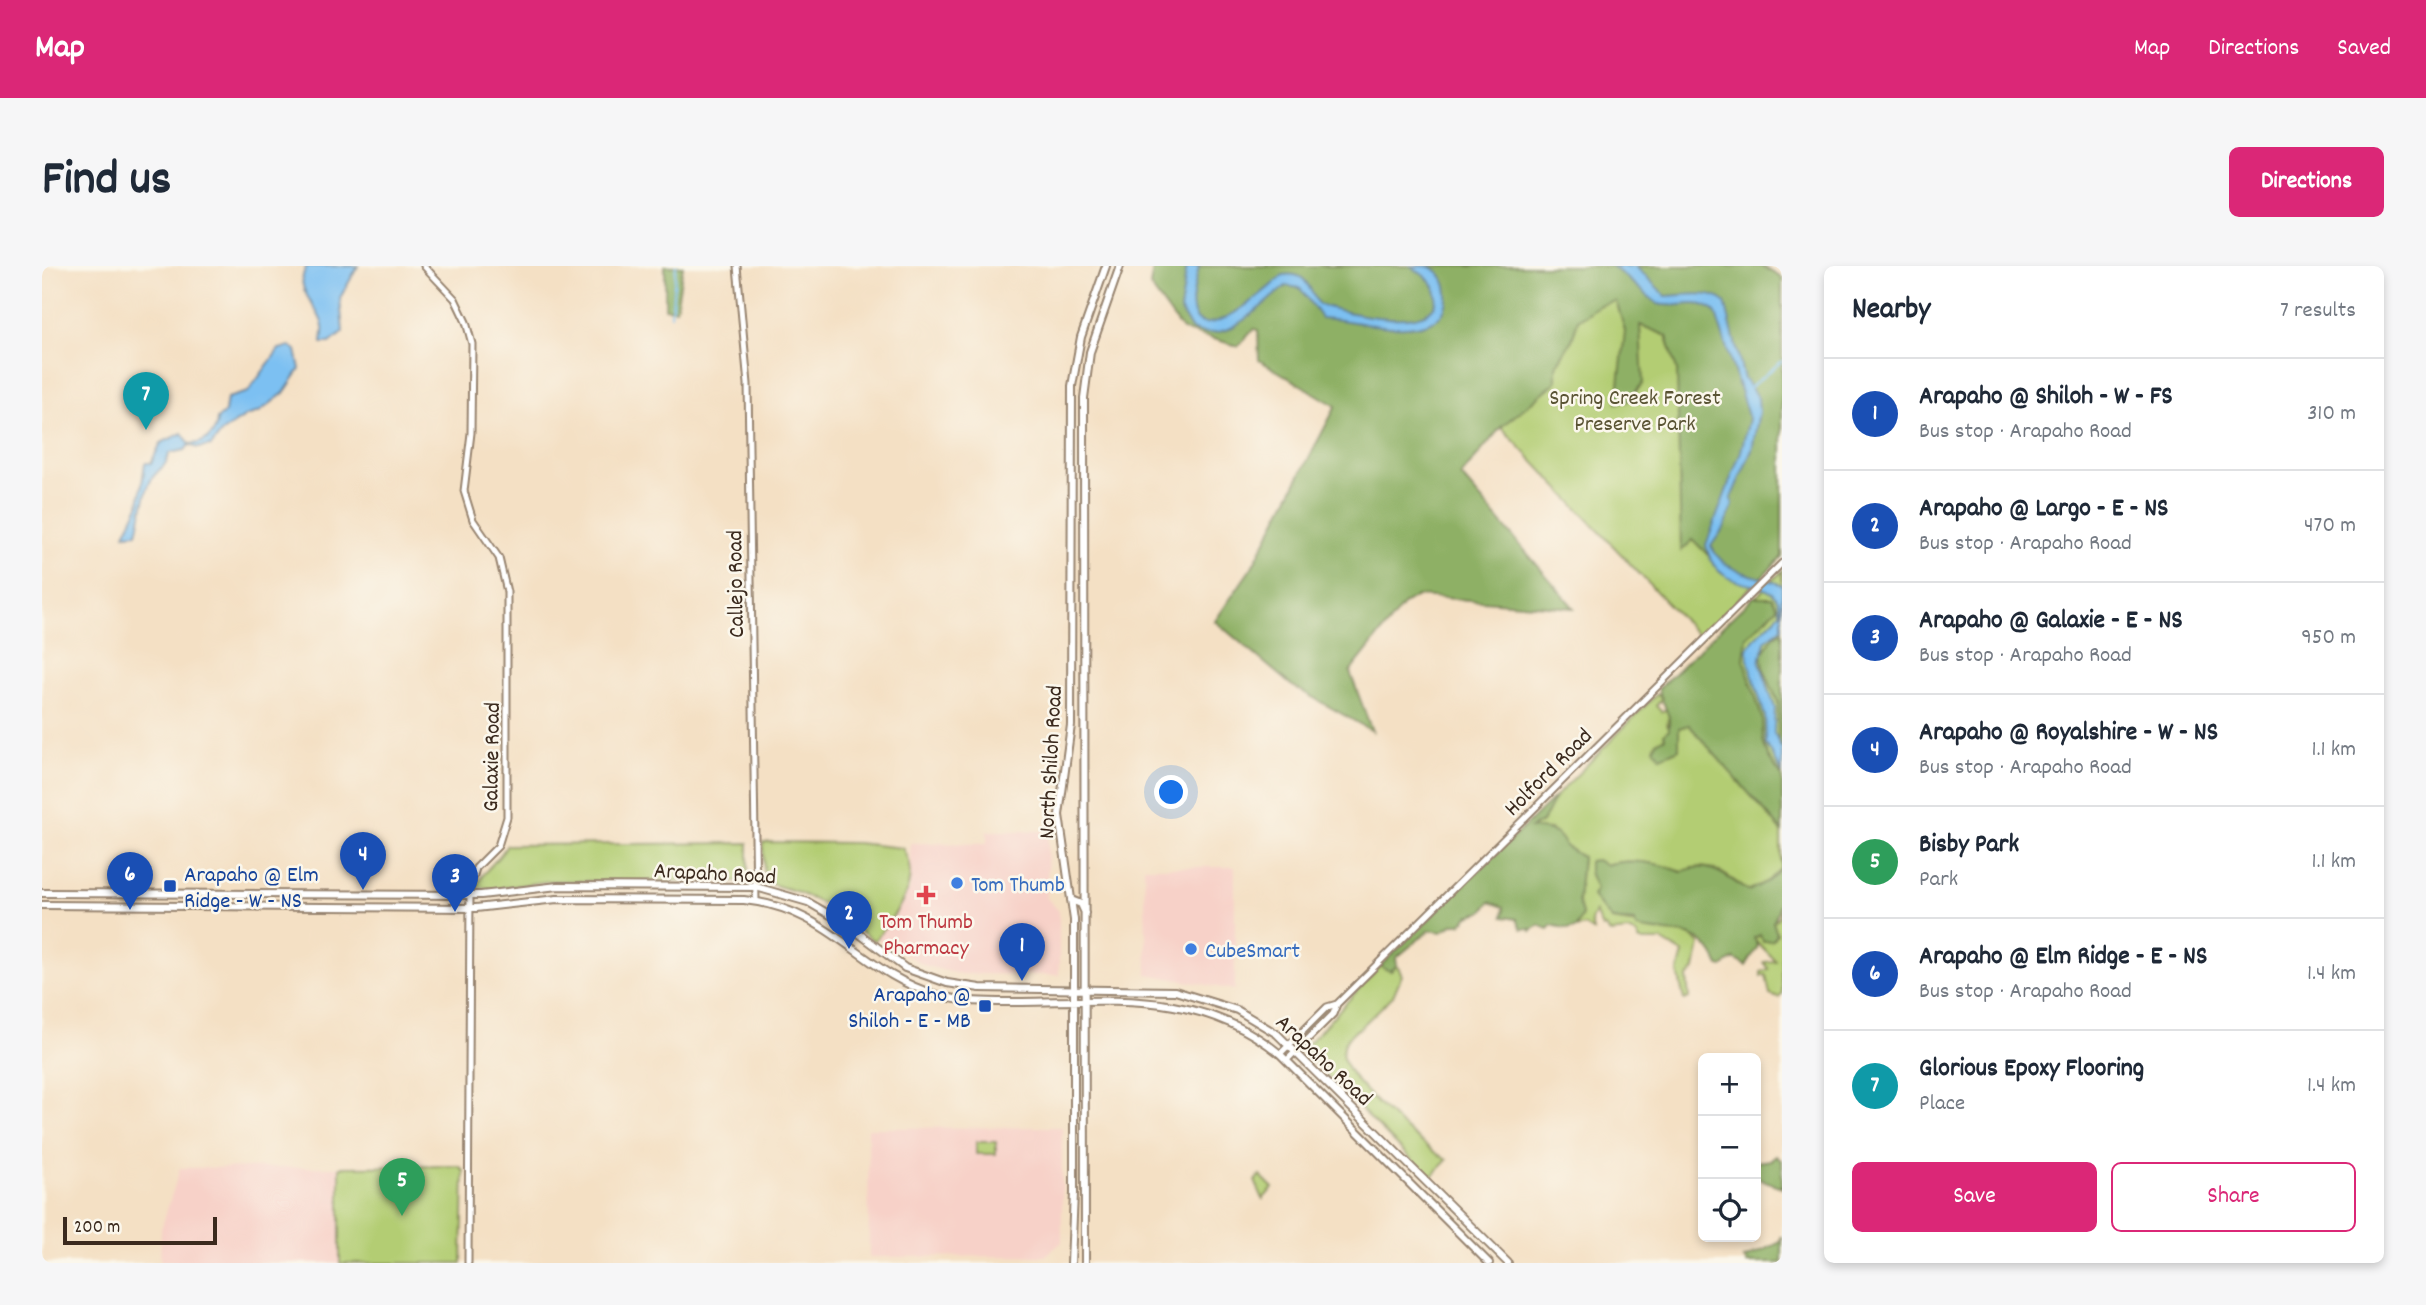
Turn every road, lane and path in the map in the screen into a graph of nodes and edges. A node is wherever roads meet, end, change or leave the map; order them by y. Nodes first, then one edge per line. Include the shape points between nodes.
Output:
1 (424, 266) edge
2 (737, 266) edge
3 (1106, 266) edge
4 (1121, 266) edge
5 (1782, 563) edge
6 (756, 887) junction
7 (42, 893) edge
8 (470, 895) junction
9 (1071, 900) junction
10 (756, 901) junction
11 (42, 905) edge
12 (469, 908) junction
13 (1086, 915) junction
14 (947, 983) junction
15 (1074, 988) junction
16 (1086, 988) junction
17 (944, 997) junction
18 (1074, 1002) junction
19 (1086, 1002) junction
20 (1216, 1002) junction
21 (1337, 1004) junction
22 (1211, 1014) junction
23 (1290, 1044) junction
24 (1296, 1051) junction
25 (1280, 1054) junction
26 (1074, 1056) junction
27 (1086, 1056) junction
28 (1287, 1060) junction
29 (1074, 1138) junction
30 (1086, 1138) junction
31 (468, 1263) edge
32 (1071, 1263) edge
33 (1085, 1263) edge
34 (1489, 1263) edge
35 (1508, 1263) edge

1 - 8 street, Galaxie Road via 455,299 471,338 471,433 464,491 473,520 499,558 508,597 507,817 498,846 474,872
2 - 6 street, Callejo Road via 747,375
3 - 9 main road, North Shiloh Road via 1081,337 1072,386 1071,725 1059,815
4 - 13 main road, North Shiloh Road via 1090,352 1084,398
5 - 21 street, Holford Road
6 - 8 main road, Arapaho Road via 558,886
6 - 10 street, Callejo Road
6 - 14 main road, Arapaho Road via 808,902 905,968
7 - 8 main road, Arapaho Road
8 - 12 street, Galaxie Road
9 - 13 main road via 1081,904
9 - 15 main road, North Shiloh Road
10 - 12 main road, Arapaho Road via 557,899
10 - 17 main road, Arapaho Road via 808,917 892,977
11 - 12 main road, Arapaho Road
12 - 31 street, Galaxie Road
13 - 16 main road, North Shiloh Road
14 - 15 main road, Arapaho Road via 980,988
14 - 17 main road
15 - 16 main road, Arapaho Road
15 - 18 main road, North Shiloh Road
16 - 19 main road, North Shiloh Road
16 - 20 main road, Arapaho Road via 1164,990
17 - 18 main road, Arapaho Road
18 - 19 main road, Arapaho Road
18 - 26 main road, North Shiloh Road
19 - 22 main road, Arapaho Road via 1163,1003
19 - 27 main road, North Shiloh Road
20 - 22 main road
20 - 23 main road, Arapaho Road via 1255,1019
21 - 23 street, Holford Road via 1327,1007
21 - 24 street, Holford Road via 1334,1014
22 - 25 main road, Arapaho Road via 1248,1030
23 - 24 main road, Arapaho Road
23 - 25 street, Holford Road
24 - 28 street, Holford Road
24 - 35 main road, Arapaho Road
25 - 28 main road, Arapaho Road
26 - 27 main road
26 - 29 main road, North Shiloh Road
27 - 30 main road, North Shiloh Road
28 - 34 main road, Arapaho Road
29 - 30 main road
29 - 32 main road, North Shiloh Road
30 - 33 main road, North Shiloh Road

